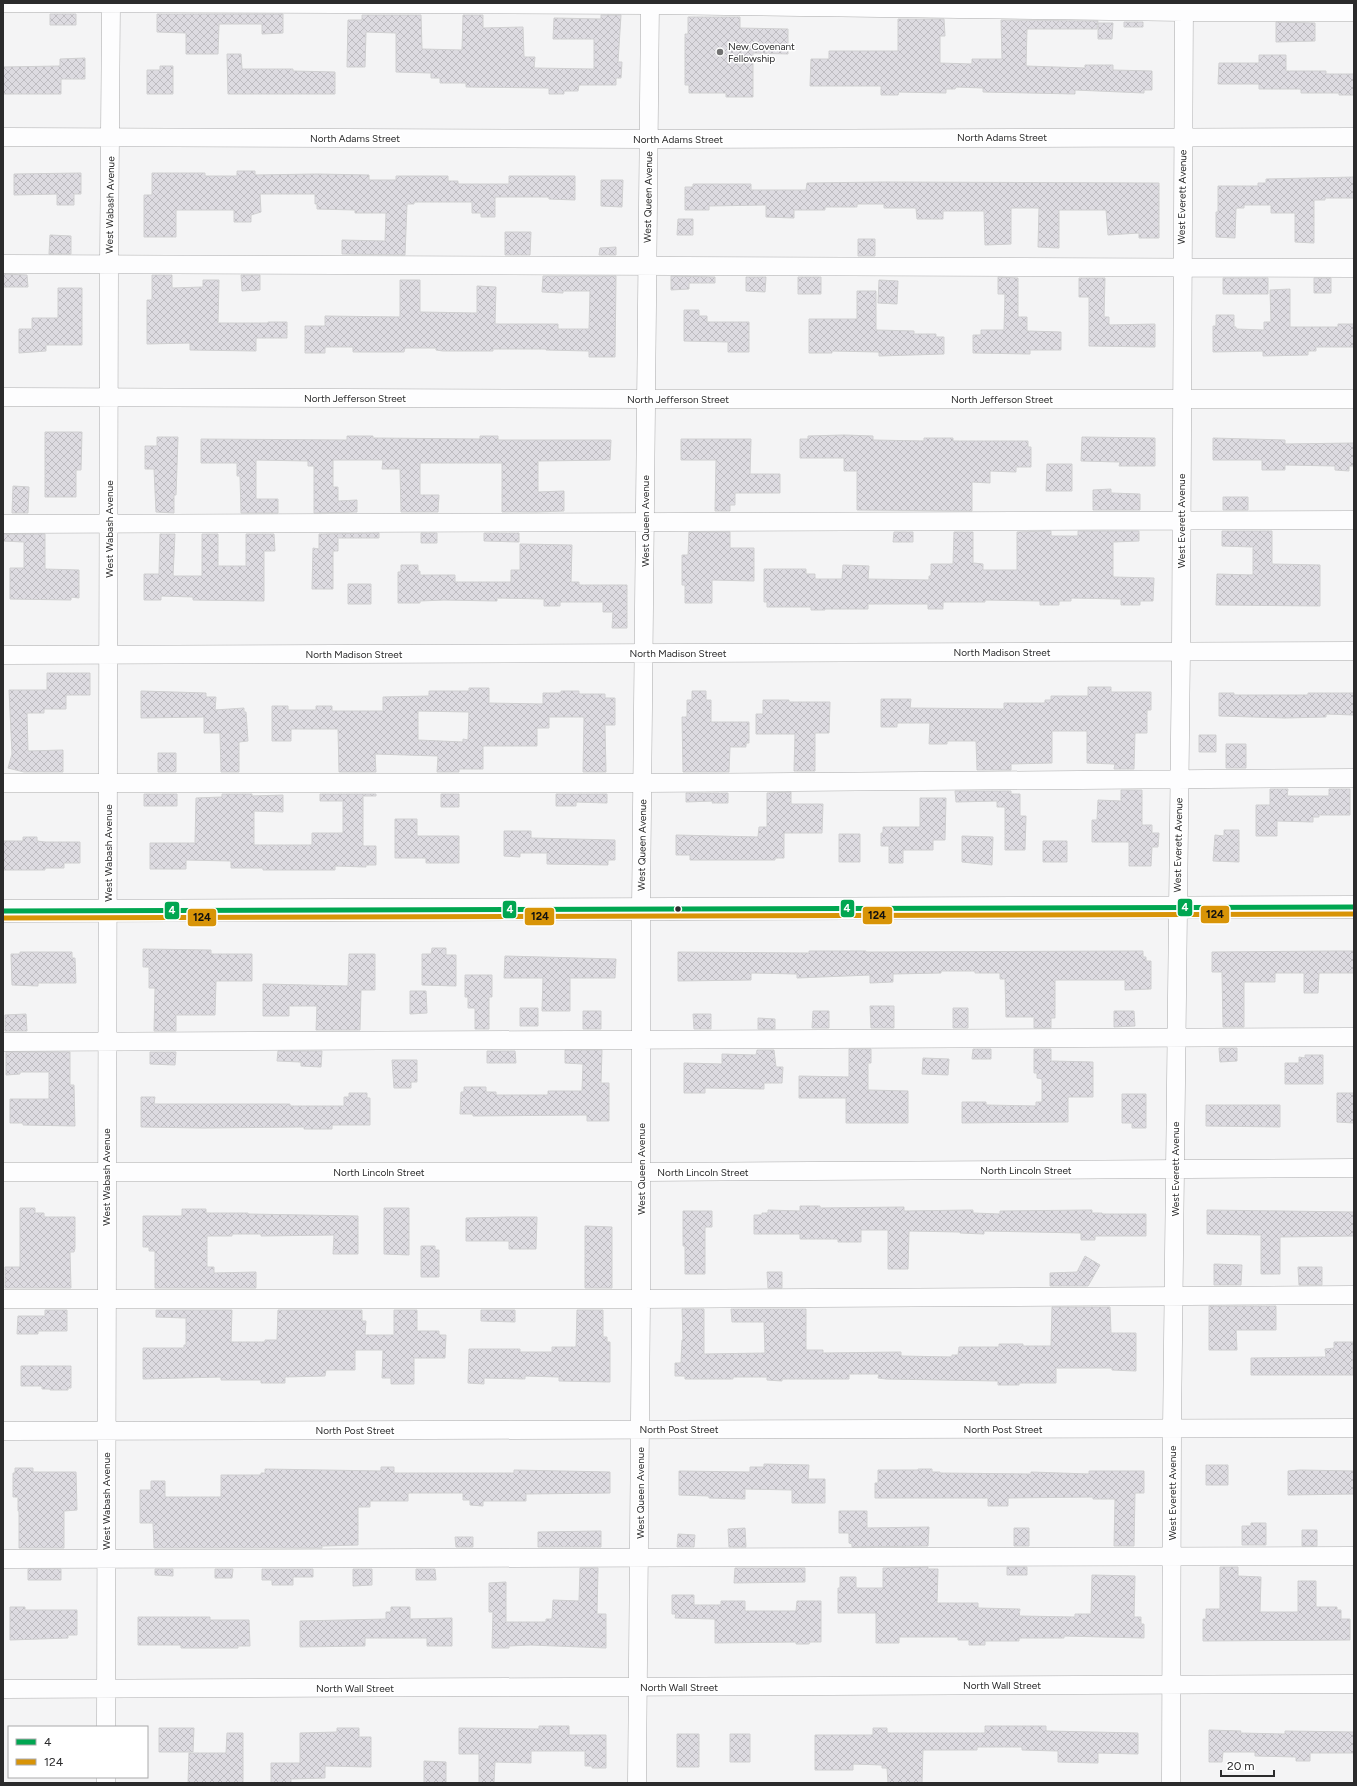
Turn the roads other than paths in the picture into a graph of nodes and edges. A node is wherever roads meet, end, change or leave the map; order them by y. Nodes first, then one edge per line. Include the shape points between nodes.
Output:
1 (111, 3) edge
2 (3, 4) edge
3 (650, 4) edge
4 (1184, 7) edge
5 (1354, 12) edge
6 (110, 136) junction
7 (3, 137) edge
8 (1183, 137) junction
9 (1354, 137) edge
10 (649, 139) junction
11 (3, 264) edge
12 (109, 264) junction
13 (648, 266) junction
14 (1354, 268) edge
15 (1182, 269) junction
16 (3, 397) edge
17 (109, 397) junction
18 (646, 399) junction
19 (1181, 399) junction
20 (1354, 399) edge
21 (1181, 520) junction
22 (1354, 520) edge
23 (645, 522) junction
24 (109, 523) junction
25 (3, 524) edge
26 (1181, 651) junction
27 (1354, 651) edge
28 (644, 653) junction
29 (109, 654) junction
30 (3, 655) edge
31 (1354, 778) edge
32 (1179, 780) junction
33 (3, 782) edge
34 (109, 782) junction
35 (642, 783) junction
36 (1178, 907) junction
37 (1354, 907) edge
38 (641, 909) junction
39 (3, 911) edge
40 (108, 911) junction
41 (1354, 1037) edge
42 (1176, 1038) junction
43 (641, 1039) junction
44 (3, 1042) edge
45 (107, 1042) junction
46 (1354, 1168) edge
47 (1175, 1169) junction
48 (3, 1172) edge
49 (106, 1172) junction
50 (641, 1172) junction
51 (1174, 1295) junction
52 (1354, 1295) edge
53 (3, 1299) edge
54 (106, 1299) junction
55 (641, 1299) junction
56 (1354, 1428) edge
57 (640, 1429) junction
58 (1172, 1429) junction
59 (3, 1431) edge
60 (106, 1431) junction
61 (1354, 1556) edge
62 (1172, 1557) junction
63 (3, 1559) edge
64 (106, 1559) junction
65 (640, 1559) junction
66 (1172, 1684) junction
67 (1354, 1684) edge
68 (638, 1687) junction
69 (106, 1688) junction
70 (3, 1689) edge
71 (106, 1726) edge
72 (637, 1783) edge
73 (1171, 1783) edge

1 - 2 street
1 - 3 street
1 - 6 street, West Wabash Avenue
3 - 4 street
3 - 10 street, West Queen Avenue
4 - 5 street
4 - 8 street, West Everett Avenue
6 - 7 street, North Adams Street
6 - 10 street, North Adams Street
6 - 12 street, West Wabash Avenue
8 - 9 street, North Adams Street
8 - 10 street, North Adams Street
8 - 15 street, West Everett Avenue
10 - 13 street, West Queen Avenue
11 - 12 street
12 - 13 street
12 - 17 street, West Wabash Avenue
13 - 15 street
13 - 18 street, West Queen Avenue
14 - 15 street
15 - 19 street, West Everett Avenue
16 - 17 street, North Jefferson Street
17 - 18 street, North Jefferson Street
17 - 24 street, West Wabash Avenue
18 - 19 street, North Jefferson Street
18 - 23 street, West Queen Avenue
19 - 20 street, North Jefferson Street
19 - 21 street, West Everett Avenue
21 - 22 street
21 - 23 street
21 - 26 street, West Everett Avenue
23 - 24 street
23 - 28 street, West Queen Avenue
24 - 25 street
24 - 29 street, West Wabash Avenue
26 - 27 street, North Madison Street
26 - 28 street, North Madison Street
26 - 32 street, West Everett Avenue
28 - 29 street, North Madison Street
28 - 35 street, West Queen Avenue
29 - 30 street, North Madison Street
29 - 34 street, West Wabash Avenue
31 - 32 street
32 - 35 street
32 - 36 street, West Everett Avenue
33 - 34 street
34 - 35 street
34 - 40 street, West Wabash Avenue
35 - 38 street, West Queen Avenue
36 - 37 main road
36 - 38 main road
36 - 42 street, West Everett Avenue
38 - 40 main road
38 - 43 street, West Queen Avenue
39 - 40 main road
40 - 45 street, West Wabash Avenue
41 - 42 street
42 - 43 street
42 - 47 street, West Everett Avenue
43 - 45 street
43 - 50 street, West Queen Avenue
44 - 45 street
45 - 49 street, West Wabash Avenue
46 - 47 street, North Lincoln Street
47 - 50 street, North Lincoln Street
47 - 51 street, West Everett Avenue
48 - 49 street, North Lincoln Street
49 - 50 street, North Lincoln Street
49 - 54 street, West Wabash Avenue
50 - 55 street, West Queen Avenue
51 - 52 street
51 - 55 street
51 - 58 street, West Everett Avenue
53 - 54 street
54 - 55 street
54 - 60 street, West Wabash Avenue
55 - 57 street, West Queen Avenue
56 - 58 street, North Post Street
57 - 58 street, North Post Street
57 - 60 street, North Post Street
57 - 65 street, West Queen Avenue
58 - 62 street, West Everett Avenue
59 - 60 street, North Post Street
60 - 64 street, West Wabash Avenue
61 - 62 street
62 - 65 street
62 - 66 street, West Everett Avenue
63 - 64 street
64 - 65 street
64 - 69 street, West Wabash Avenue
65 - 68 street, West Queen Avenue
66 - 67 street, North Wall Street
66 - 68 street, North Wall Street
66 - 73 street, West Everett Avenue
68 - 69 street, North Wall Street
68 - 72 street, West Queen Avenue
69 - 70 street, North Wall Street
69 - 71 street, West Wabash Avenue

